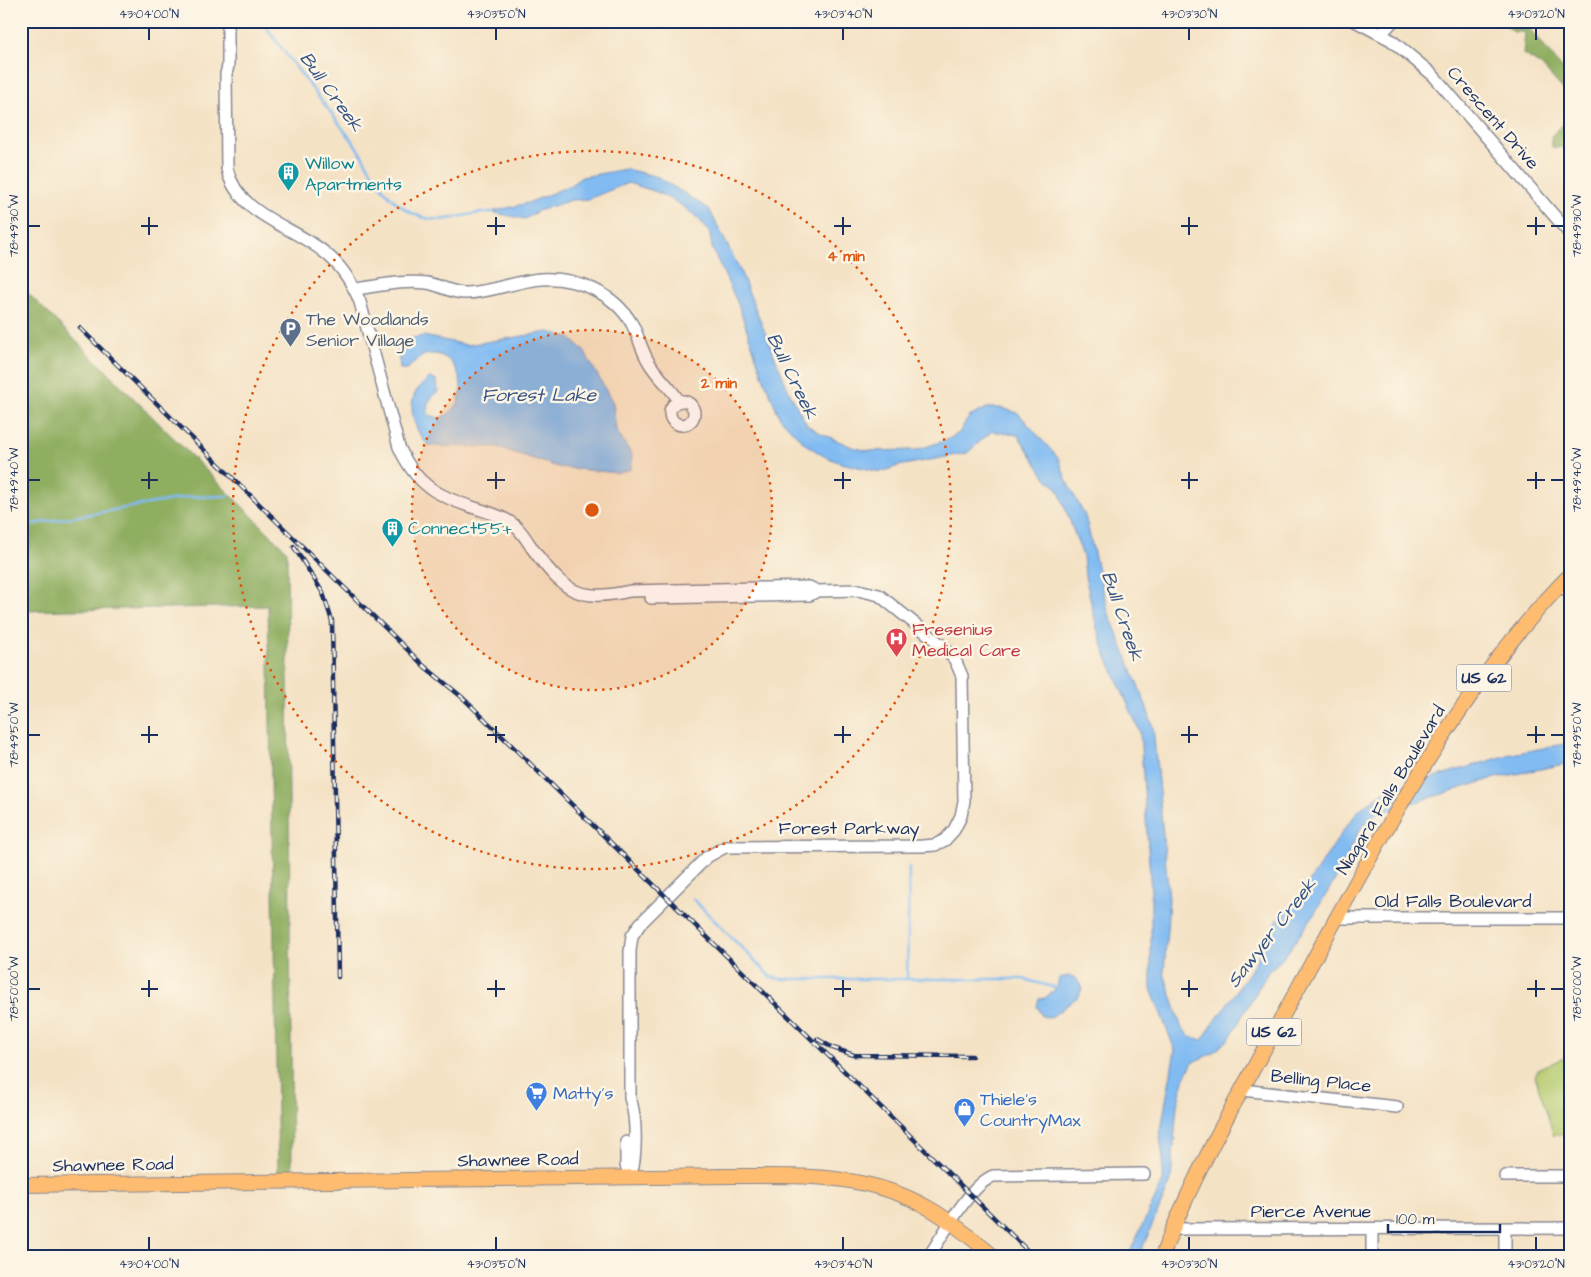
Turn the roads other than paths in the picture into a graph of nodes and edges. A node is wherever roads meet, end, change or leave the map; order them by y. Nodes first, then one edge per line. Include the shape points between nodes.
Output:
1 (221, 21) edge
2 (228, 21) edge
3 (1355, 21) edge
4 (1393, 21) edge
5 (1381, 34) junction
6 (226, 74) junction
7 (1570, 234) edge
8 (355, 289) junction
9 (679, 401) dead end
10 (1570, 574) edge
11 (1565, 589) edge
12 (1336, 918) junction
13 (1570, 918) edge
14 (1242, 1090) junction
15 (1397, 1107) dead end
16 (1144, 1174) dead end
17 (1505, 1176) dead end
18 (1570, 1176) edge
19 (630, 1178) junction
20 (21, 1185) edge
21 (952, 1222) junction
22 (1570, 1228) edge
23 (1172, 1229) junction
24 (1372, 1229) junction
25 (1505, 1229) junction
26 (929, 1256) edge
27 (993, 1256) edge
28 (1162, 1256) edge
29 (1372, 1256) edge
30 (1505, 1256) edge

1 - 6 street, Forest Parkway via 222,66
2 - 6 street, Forest Parkway
3 - 5 street, Crescent Drive
4 - 5 street
5 - 7 street, Crescent Drive via 1446,87
6 - 8 street, Forest Parkway via 227,169 236,192 249,206 325,252
8 - 9 street via 407,282 467,293 547,279 569,280 590,287 625,314 647,361 672,388
8 - 19 street, Forest Parkway via 407,465 418,479 442,496 511,523 551,574 572,590 612,595 630,591 809,587 817,591 858,590 879,595 944,647 955,660 962,682 964,801 961,816 945,840 929,846 732,845 706,857 640,924 632,936 630,951 630,1098 626,1165
10 - 11 main road, Niagara Falls Boulevard / US 62
11 - 12 main road, Niagara Falls Boulevard / US 62 via 1488,674 1417,778
12 - 13 street, Old Falls Boulevard
12 - 14 main road, Niagara Falls Boulevard / US 62
14 - 15 street, Belling Place
14 - 23 main road, Niagara Falls Boulevard / US 62
16 - 21 street via 993,1176 982,1183
17 - 18 street
19 - 20 main road, Shawnee Road
19 - 21 main road, Shawnee Road via 834,1178 893,1190
21 - 26 street
21 - 27 main road, Shawnee Road
22 - 25 street, Pierce Avenue
23 - 24 street, Pierce Avenue
23 - 28 main road, Niagara Falls Boulevard / US 62
24 - 25 street, Pierce Avenue
24 - 29 street
25 - 30 street

